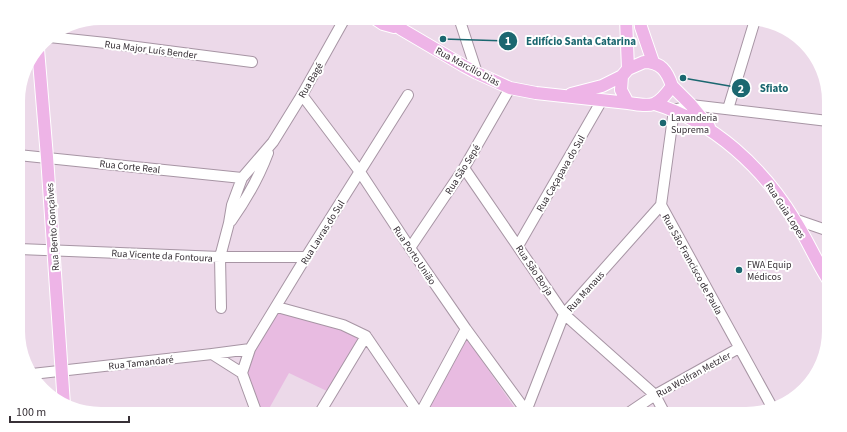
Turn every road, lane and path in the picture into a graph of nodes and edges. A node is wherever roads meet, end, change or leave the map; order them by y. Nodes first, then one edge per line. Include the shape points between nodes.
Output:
1 (341, 25) edge
2 (386, 25) edge
3 (395, 25) edge
4 (461, 25) edge
5 (626, 25) edge
6 (642, 25) edge
7 (753, 26) edge
8 (401, 30) junction
9 (59, 38) edge
10 (39, 58) edge
11 (252, 62) dead end
12 (653, 62) junction
13 (625, 72) junction
14 (477, 73) junction
15 (672, 86) junction
16 (510, 88) junction
17 (302, 95) junction
18 (408, 95) dead end
19 (562, 96) junction
20 (602, 100) junction
21 (628, 103) junction
22 (655, 104) junction
23 (691, 105) junction
24 (728, 109) junction
25 (674, 110) junction
26 (822, 118) edge
27 (714, 133) junction
28 (273, 142) junction
29 (25, 155) edge
30 (47, 157) junction
31 (464, 168) junction
32 (360, 172) junction
33 (242, 178) junction
34 (661, 205) junction
35 (794, 219) junction
36 (229, 223) junction
37 (822, 229) edge
38 (518, 246) junction
39 (410, 248) junction
40 (25, 249) edge
41 (53, 249) junction
42 (220, 257) junction
43 (306, 257) junction
44 (822, 269) edge
45 (277, 307) junction
46 (221, 308) dead end
47 (564, 314) junction
48 (466, 329) junction
49 (366, 336) junction
50 (739, 348) junction
51 (250, 349) junction
52 (212, 354) junction
53 (61, 371) junction
54 (38, 373) edge
55 (242, 373) junction
56 (655, 395) junction
57 (63, 397) edge
58 (770, 403) edge
59 (254, 407) edge
60 (324, 407) edge
61 (414, 407) edge
62 (423, 407) edge
63 (523, 407) edge
64 (529, 407) edge
65 (637, 407) edge
66 (662, 407) edge

1 - 17 street, Rua Bagé
2 - 8 main road, Rua Marcílio Dias
3 - 8 main road, Rua Marcílio Dias
4 - 14 street
5 - 13 main road
6 - 12 main road
7 - 24 street
8 - 14 main road, Rua Marcílio Dias
9 - 11 street, Rua Major Luís Bender
10 - 30 main road, Rua Bento Gonçalves
12 - 13 main road via 644,62
12 - 15 main road via 663,69
13 - 19 main road, Rua Marcílio Dias via 602,86
13 - 21 main road via 621,90
14 - 16 main road, Rua Marcílio Dias
15 - 22 main road
15 - 23 main road, Rua Guia Lopes
16 - 19 main road, Rua Marcílio Dias
16 - 31 street, Rua São Sepé
17 - 28 street, Rua Bagé
17 - 32 street, Rua Porto União
18 - 32 street, Rua Lavras do Sul
19 - 20 main road, Rua Marcílio Dias
20 - 21 main road, Rua Marcílio Dias
20 - 38 street, Rua Caçapava do Sul
21 - 22 main road
22 - 25 main road, Rua Guia Lopes
23 - 24 street
23 - 25 street
23 - 27 main road, Rua Guia Lopes
24 - 26 street
25 - 27 main road, Rua Guia Lopes
25 - 34 street, Rua São Francisco de Paula
27 - 35 main road, Rua Guia Lopes via 730,144 763,176
28 - 33 street, Rua Bagé
28 - 36 street, Rua Bagé via 255,181
29 - 30 street, Rua Corte Real
30 - 33 street, Rua Corte Real
30 - 41 main road, Rua Bento Gonçalves
31 - 38 street, Rua São Borja
31 - 39 street, Rua São Sepé
32 - 39 street, Rua Porto União
32 - 43 street, Rua Lavras do Sul
33 - 36 street, Rua Bagé via 232,205
34 - 47 street, Rua Manaus
34 - 50 street, Rua São Francisco de Paula
35 - 37 street
35 - 44 main road, Rua Guia Lopes
36 - 42 street, Rua Bagé
38 - 47 street, Rua São Borja
39 - 48 street, Rua Porto União
40 - 41 street, Rua Vicente da Fontoura
41 - 42 street, Rua Vicente da Fontoura
41 - 53 main road, Rua Bento Gonçalves
42 - 43 street, Rua Vicente da Fontoura
42 - 46 street, Rua Bagé
43 - 45 street, Rua Lavras do Sul
45 - 49 street via 343,325
45 - 51 street, Rua Lavras do Sul
47 - 56 street, Rua São Borja
47 - 64 street, Rua Manaus
48 - 62 street
48 - 63 street, Rua Porto União
49 - 60 street
49 - 61 street
50 - 56 street, Rua Wolfran Metzler
50 - 58 street, Rua São Francisco de Paula
51 - 52 street, Rua Tamandaré
51 - 55 street, Rua Lavras do Sul
52 - 53 street, Rua Tamandaré
52 - 55 street
53 - 54 street, Rua Tamandaré
53 - 57 main road, Rua Bento Gonçalves
55 - 59 street
56 - 65 street, Rua Wolfran Metzler
56 - 66 street, Rua São Borja

